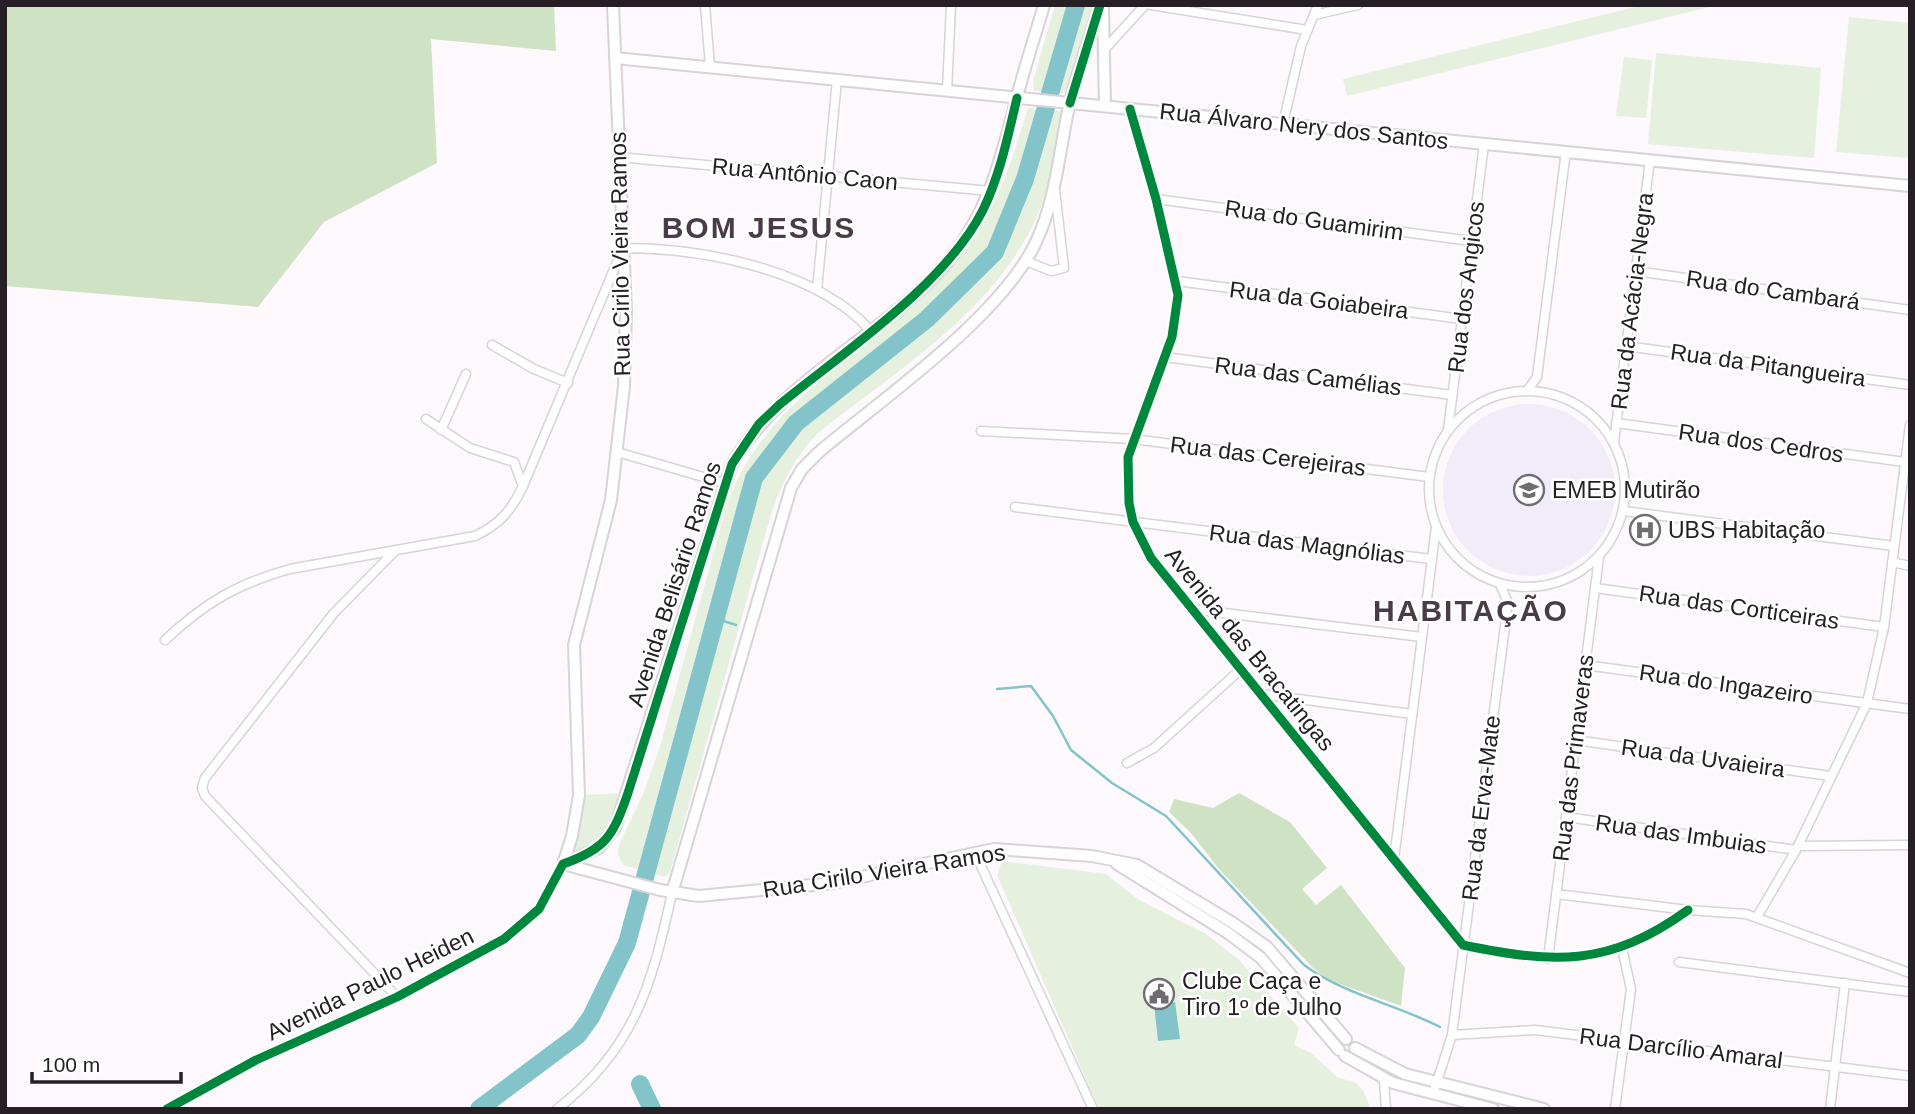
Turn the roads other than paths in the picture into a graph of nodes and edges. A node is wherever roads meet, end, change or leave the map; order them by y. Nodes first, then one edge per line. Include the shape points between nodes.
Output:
1 (613, 5) edge
2 (705, 5) edge
3 (951, 5) edge
4 (1044, 5) edge
5 (1101, 5) edge
6 (1145, 5) edge
7 (1151, 5) edge
8 (1318, 5) edge
9 (1358, 5) edge
10 (1314, 15) junction
11 (1307, 30) junction
12 (1104, 51) junction
13 (615, 58) junction
14 (710, 67) junction
15 (837, 80) junction
16 (947, 91) junction
17 (1017, 98) junction
18 (1067, 102) junction
19 (1105, 106) junction
20 (1130, 108) junction
21 (1283, 124) junction
22 (1484, 144) junction
23 (1566, 151) junction
24 (618, 157) junction
25 (1650, 160) junction
26 (828, 176) junction
27 (1910, 186) edge
28 (1055, 190) junction
29 (991, 191) junction
30 (1156, 199) junction
31 (1471, 241) junction
32 (623, 248) junction
33 (1026, 261) junction
34 (1636, 271) junction
35 (1177, 281) junction
36 (817, 290) junction
37 (1910, 310) edge
38 (1462, 319) junction
39 (870, 330) junction
40 (492, 345) dead end
41 (1626, 346) junction
42 (1165, 358) junction
43 (466, 374) dead end
44 (1537, 377) junction
45 (568, 383) junction
46 (1910, 385) edge
47 (1527, 391) junction
48 (1544, 393) junction
49 (1452, 395) junction
50 (426, 419) dead end
51 (1616, 423) junction
52 (1910, 425) edge
53 (441, 430) junction
54 (981, 430) dead end
55 (1448, 430) junction
56 (1133, 439) junction
57 (1909, 441) edge
58 (1614, 442) junction
59 (617, 453) junction
60 (1905, 462) junction
61 (1429, 477) junction
62 (723, 483) junction
63 (523, 486) junction
64 (1015, 507) dead end
65 (1624, 511) junction
66 (1133, 522) junction
67 (1436, 527) junction
68 (1894, 546) junction
69 (394, 551) junction
70 (1600, 557) junction
71 (1432, 559) junction
72 (1892, 562) junction
73 (1910, 566) edge
74 (1500, 584) junction
75 (1520, 588) junction
76 (1595, 588) junction
77 (1508, 603) junction
78 (1191, 609) junction
79 (1884, 627) junction
80 (1422, 636) junction
81 (165, 640) dead end
82 (1585, 665) junction
83 (1240, 670) junction
84 (1259, 694) junction
85 (1867, 703) junction
86 (1910, 709) edge
87 (1412, 713) junction
88 (1576, 740) junction
89 (1127, 763) dead end
90 (1830, 776) junction
91 (1566, 817) junction
92 (1910, 845) edge
93 (1797, 848) junction
94 (975, 853) junction
95 (1109, 859) junction
96 (1394, 859) junction
97 (563, 864) junction
98 (666, 891) junction
99 (1556, 894) junction
100 (1688, 910) junction
101 (1757, 917) junction
102 (1464, 945) junction
103 (1622, 948) junction
104 (1548, 958) junction
105 (1679, 962) dead end
106 (1910, 973) edge
107 (1845, 984) junction
108 (1910, 992) edge
109 (397, 997) junction
110 (1452, 1035) junction
111 (1346, 1039) junction
112 (1625, 1041) junction
113 (1355, 1048) junction
114 (1342, 1053) junction
115 (1835, 1067) junction
116 (1910, 1076) edge
117 (1384, 1080) junction
118 (1435, 1089) junction
119 (167, 1109) edge
120 (557, 1109) edge
121 (1093, 1109) edge
122 (1386, 1109) edge
123 (1493, 1109) edge
124 (1545, 1109) edge
125 (1615, 1109) edge
126 (1830, 1109) edge

1 - 13 main road, Rua Cirilo Vieira Ramos
2 - 14 street
3 - 16 street
4 - 17 main road, Avenida Belisário Ramos
5 - 12 main road
5 - 18 main road
6 - 12 street
7 - 11 street
8 - 10 street
9 - 10 street
10 - 11 street
11 - 21 street
12 - 19 main road
13 - 14 main road, Rua Álvaro Nery dos Santos
13 - 24 main road, Rua Cirilo Vieira Ramos
14 - 15 main road, Rua Álvaro Nery dos Santos
15 - 16 main road, Rua Álvaro Nery dos Santos
15 - 26 street
16 - 17 main road, Rua Álvaro Nery dos Santos
17 - 18 main road, Rua Álvaro Nery dos Santos
17 - 29 main road, Avenida Belisário Ramos
18 - 19 main road, Rua Álvaro Nery dos Santos
18 - 28 main road
19 - 20 main road, Rua Álvaro Nery dos Santos
20 - 21 main road, Rua Álvaro Nery dos Santos
20 - 30 street, Avenida das Bracatingas
21 - 22 main road, Rua Álvaro Nery dos Santos
22 - 23 main road, Rua Álvaro Nery dos Santos
22 - 31 street, Rua dos Angicos
23 - 25 main road, Rua Álvaro Nery dos Santos
23 - 44 street
24 - 26 street, Rua Antônio Caon
24 - 32 main road, Rua Cirilo Vieira Ramos
25 - 27 main road, Rua Álvaro Nery dos Santos
25 - 34 street, Rua da Acácia-Negra
26 - 29 street, Rua Antônio Caon
26 - 36 street
28 - 33 main road
28 - 33 street via 1064,268 1051,271
29 - 39 main road, Avenida Belisário Ramos via 945,265
30 - 31 street, Rua do Guamirim
30 - 35 street, Avenida das Bracatingas
31 - 38 street, Rua dos Angicos
32 - 36 street via 718,258
32 - 45 street
32 - 59 main road, Rua Cirilo Vieira Ramos via 626,342
33 - 98 main road via 978,317 819,452 791,488
34 - 37 street, Rua do Cambará
34 - 41 street, Rua da Acácia-Negra
35 - 38 street, Rua da Goiabeira
35 - 42 street, Avenida das Bracatingas via 1176,322
36 - 39 street via 843,304
38 - 49 street, Rua dos Angicos
39 - 62 main road, Avenida Belisário Ramos via 759,424
40 - 45 street
41 - 46 street, Rua da Pitangueira
41 - 51 street, Rua da Acácia-Negra
42 - 49 street, Rua das Camélias
42 - 56 street, Avenida das Bracatingas
43 - 53 street
44 - 47 street
44 - 48 street
45 - 63 street
47 - 48 street
47 - 55 street via 1500,395 1475,406
48 - 58 street via 1577,405 1598,421
49 - 55 street, Rua dos Angicos
50 - 53 street
51 - 58 street, Rua da Acácia-Negra
51 - 60 street, Rua dos Cedros
52 - 57 street
53 - 63 street via 470,448 514,462
54 - 56 street, Rua das Cerejeiras
55 - 61 street via 1435,452
56 - 61 street, Rua das Cerejeiras
56 - 66 street, Avenida das Bracatingas via 1126,479
57 - 60 street
58 - 65 street via 1625,476
59 - 62 street
59 - 97 main road, Rua Cirilo Vieira Ramos via 608,512 574,645 579,795
60 - 68 street
61 - 67 street via 1430,511
62 - 97 main road, Avenida Belisário Ramos via 615,828 600,848
63 - 69 street via 509,512 489,530
64 - 66 street, Rua das Magnólias
65 - 68 street
65 - 70 street via 1615,536
66 - 71 street, Rua das Magnólias
66 - 78 street, Avenida das Bracatingas via 1151,558
67 - 71 street
67 - 74 street via 1462,563
68 - 72 street
69 - 81 street via 290,569 240,585 193,614
69 - 109 street via 338,607 205,778 202,788
70 - 75 street via 1558,582
70 - 76 street, Rua das Primaveras
71 - 80 street
72 - 73 street
72 - 79 street
74 - 75 street
74 - 77 street
75 - 77 street
76 - 79 street, Rua das Corticeiras
76 - 82 street, Rua das Primaveras
77 - 102 street, Rua da Erva-Mate
78 - 80 street
78 - 83 street, Avenida das Bracatingas
79 - 85 street
80 - 87 street
82 - 85 street, Rua do Ingazeiro
82 - 88 street, Rua das Primaveras
83 - 84 street, Avenida das Bracatingas
83 - 89 street via 1154,748
84 - 87 street
84 - 96 street, Avenida das Bracatingas
85 - 86 street, Rua do Ingazeiro
85 - 90 street
87 - 96 street
88 - 90 street, Rua da Uvaieira
88 - 91 street, Rua das Primaveras
90 - 93 street
91 - 93 street, Rua das Imbuias
91 - 99 street, Rua das Primaveras
92 - 93 street, Rua das Imbuias
93 - 101 street
94 - 95 main road, Rua Cirilo Vieira Ramos via 1024,849
94 - 98 main road, Rua Cirilo Vieira Ramos via 803,887 709,896
94 - 121 street
95 - 111 main road, Rua Cirilo Vieira Ramos via 1150,871 1241,928 1272,952
95 - 114 main road, Rua Cirilo Vieira Ramos via 1256,954
96 - 102 street, Avenida das Bracatingas
97 - 98 main road, Rua Cirilo Vieira Ramos
97 - 109 street, Avenida Paulo Heiden via 539,909 522,926
98 - 120 street via 655,963 633,1022 605,1065
99 - 100 street
99 - 104 street, Rua das Primaveras
100 - 101 street
100 - 103 street via 1657,932
101 - 106 street
102 - 104 street
102 - 110 street, Rua da Erva-Mate
103 - 104 street
103 - 112 street via 1631,989
105 - 107 street
107 - 108 street
107 - 115 street
109 - 119 street, Avenida Paulo Heiden via 256,1060
110 - 112 street, Rua Darcílio Amaral via 1517,1029
110 - 118 street, Rua da Erva-Mate
111 - 113 main road via 1353,1041
111 - 114 main road via 1341,1042
112 - 115 street, Rua Darcílio Amaral
112 - 125 street
113 - 114 main road via 1351,1055
113 - 118 main road, Rua Cirilo Vieira Ramos
114 - 117 main road, Rua Cirilo Vieira Ramos
115 - 116 street, Rua Darcílio Amaral
115 - 126 street
117 - 118 main road, Rua Cirilo Vieira Ramos
117 - 122 street
118 - 123 main road, Rua Cirilo Vieira Ramos
118 - 124 main road, Rua Cirilo Vieira Ramos

